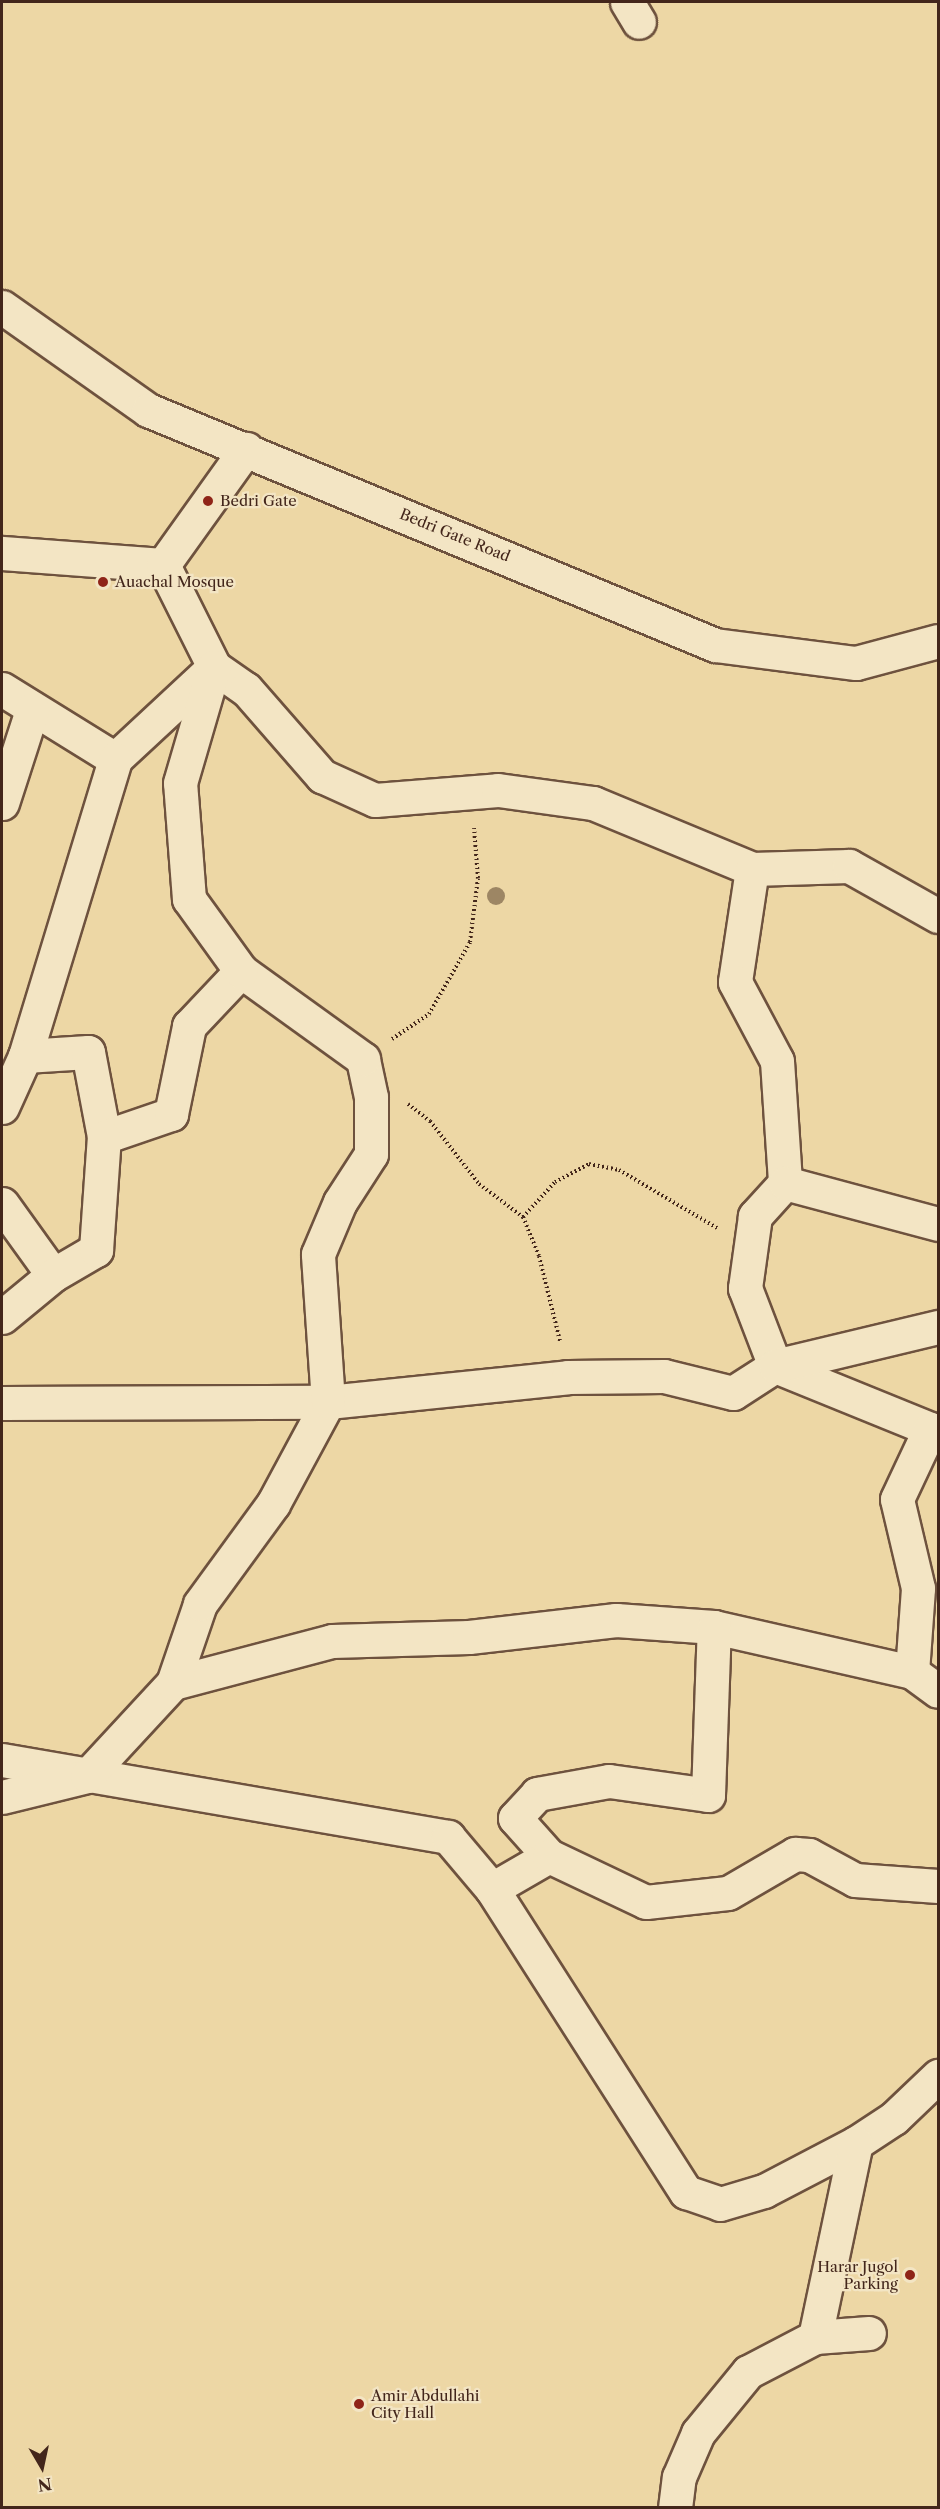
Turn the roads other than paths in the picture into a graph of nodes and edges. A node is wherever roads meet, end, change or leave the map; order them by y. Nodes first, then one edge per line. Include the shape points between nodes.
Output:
1 (2, 306) edge
2 (246, 449) junction
3 (2, 553) edge
4 (163, 565) junction
5 (939, 641) edge
6 (214, 666) junction
7 (2, 689) edge
8 (32, 710) junction
9 (115, 759) junction
10 (2, 803) edge
11 (752, 869) junction
12 (939, 915) edge
13 (241, 971) junction
14 (25, 1056) junction
15 (2, 1107) edge
16 (104, 1137) junction
17 (785, 1183) junction
18 (2, 1204) edge
19 (939, 1224) edge
20 (53, 1275) junction
21 (2, 1317) edge
22 (939, 1327) edge
23 (775, 1366) junction
24 (328, 1402) junction
25 (2, 1403) edge
26 (934, 1430) edge
27 (714, 1627) junction
28 (912, 1672) junction
29 (173, 1683) junction
30 (939, 1691) edge
31 (2, 1760) edge
32 (87, 1776) junction
33 (2, 1797) edge
34 (549, 1856) junction
35 (939, 1886) edge
36 (492, 1889) junction
37 (939, 2076) edge
38 (856, 2143) junction
39 (869, 2333) dead end
40 (814, 2337) junction
41 (675, 2508) edge

1 - 2 street, Bedri Gate Road via 148,410
2 - 4 street
2 - 5 street, Bedri Gate Road via 715,645 856,663
3 - 4 street
4 - 6 street
6 - 9 street
6 - 11 street via 246,689 322,776 375,800 498,790 593,803
6 - 13 street via 180,783 189,898
7 - 8 street
8 - 9 street
8 - 10 street
9 - 14 street
11 - 12 street via 849,866
11 - 17 street via 735,982 777,1061
13 - 16 street via 189,1026 171,1114
13 - 24 street via 363,1059 370,1097 371,1154 340,1202 318,1254
14 - 15 street
14 - 16 street via 88,1052
16 - 20 street via 96,1250
17 - 19 street
17 - 23 street via 755,1216 745,1288
18 - 20 street
20 - 21 street
22 - 23 street
23 - 24 street via 734,1393 664,1377 568,1377
23 - 26 street
24 - 25 street
24 - 29 street via 273,1504 200,1604
26 - 28 street via 897,1499 918,1588
27 - 28 street
27 - 29 street via 616,1620 469,1637 332,1641
27 - 34 street via 708,1795 609,1781 537,1794 514,1818
28 - 30 street
29 - 32 street
31 - 32 street
32 - 33 street
32 - 36 street via 448,1837
34 - 35 street via 646,1902 728,1893 795,1854 809,1855 855,1880
34 - 36 street
36 - 38 street via 686,2192 720,2204 764,2191
37 - 38 street via 894,2118
38 - 40 street
39 - 40 street
40 - 41 street via 748,2372 698,2433 679,2477

